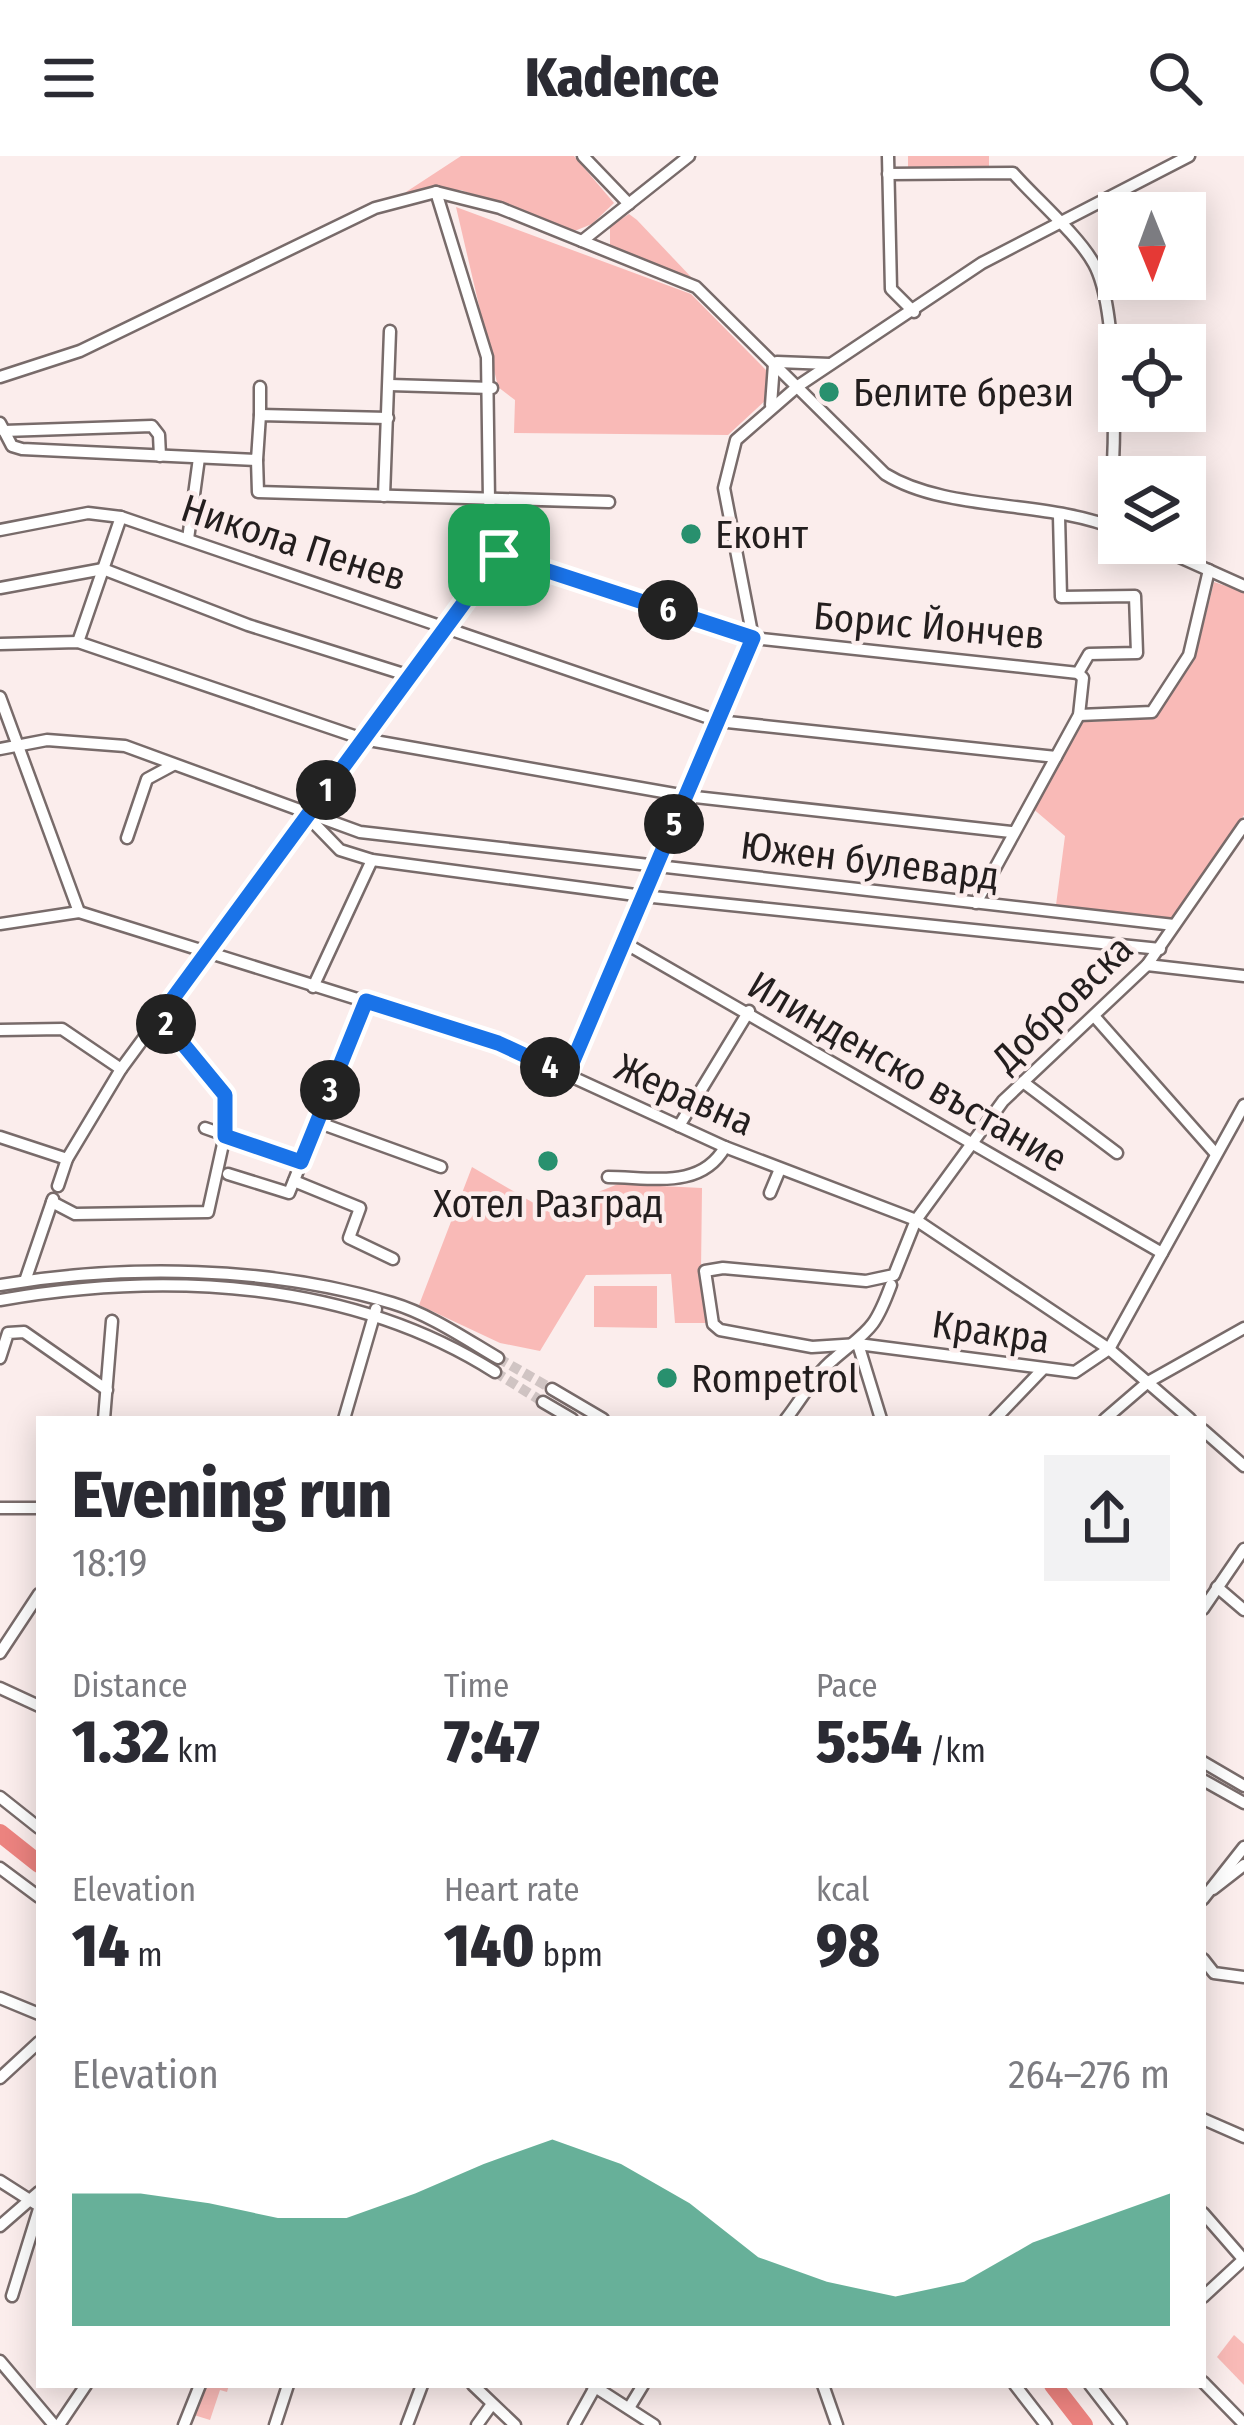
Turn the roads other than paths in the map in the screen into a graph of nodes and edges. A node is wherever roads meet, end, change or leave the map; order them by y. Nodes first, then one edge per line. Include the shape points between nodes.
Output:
1 (583, 156) edge
2 (689, 156) edge
3 (888, 156) edge
4 (995, 156) edge
5 (1189, 156) edge
6 (995, 171) junction
7 (888, 174) junction
8 (436, 192) junction
9 (629, 204) junction
10 (1056, 223) junction
11 (582, 241) junction
12 (914, 312) junction
13 (390, 331) dead end
14 (773, 361) junction
15 (832, 364) junction
16 (4, 378) edge
17 (390, 385) junction
18 (798, 386) junction
19 (260, 387) dead end
20 (492, 388) junction
21 (770, 409) junction
22 (260, 415) junction
23 (388, 418) junction
24 (2, 427) edge
25 (160, 456) junction
26 (1113, 456) edge
27 (199, 458) junction
28 (257, 460) junction
29 (384, 496) junction
30 (489, 501) junction
31 (609, 502) dead end
32 (1059, 516) junction
33 (121, 517) junction
34 (1098, 525) edge
35 (0, 530) edge
36 (188, 539) junction
37 (499, 555) junction
38 (1195, 564) edge
39 (103, 568) junction
40 (1209, 570) junction
41 (1244, 586) edge
42 (0, 588) edge
43 (449, 625) junction
44 (753, 638) junction
45 (78, 642) junction
46 (0, 644) edge
47 (1078, 673) junction
48 (410, 676) junction
49 (0, 697) edge
50 (1079, 715) junction
51 (718, 721) junction
52 (363, 739) junction
53 (19, 745) junction
54 (0, 749) edge
55 (1056, 757) junction
56 (173, 765) junction
57 (686, 796) junction
58 (307, 816) junction
59 (1244, 825) edge
60 (1011, 832) junction
61 (127, 838) dead end
62 (372, 860) junction
63 (655, 868) junction
64 (645, 892) junction
65 (976, 902) junction
66 (79, 912) junction
67 (0, 925) edge
68 (1174, 925) junction
69 (623, 942) junction
70 (1160, 949) junction
71 (205, 950) junction
72 (1147, 965) junction
73 (1244, 976) edge
74 (313, 987) junction
75 (366, 1001) junction
76 (749, 1011) junction
77 (160, 1016) junction
78 (1094, 1016) junction
79 (0, 1030) edge
80 (121, 1069) junction
81 (567, 1075) junction
82 (1023, 1082) junction
83 (1244, 1105) edge
84 (317, 1122) junction
85 (680, 1126) junction
86 (205, 1127) dead end
87 (0, 1136) edge
88 (225, 1136) junction
89 (974, 1142) junction
90 (725, 1148) junction
91 (1117, 1153) dead end
92 (1216, 1154) junction
93 (67, 1159) junction
94 (301, 1162) junction
95 (441, 1167) dead end
96 (780, 1169) junction
97 (228, 1174) dead end
98 (608, 1177) dead end
99 (293, 1181) junction
100 (770, 1193) dead end
101 (55, 1195) junction
102 (916, 1220) junction
103 (1162, 1253) junction
104 (393, 1258) dead end
105 (893, 1280) junction
106 (25, 1281) junction
107 (0, 1285) edge
108 (0, 1300) edge
109 (377, 1306) junction
110 (112, 1321) dead end
111 (1244, 1328) edge
112 (858, 1344) junction
113 (1109, 1349) junction
114 (0, 1358) edge
115 (498, 1358) tunnel mouth
116 (1042, 1370) junction
117 (495, 1372) tunnel mouth
118 (1148, 1382) junction
119 (552, 1389) tunnel mouth
120 (107, 1390) junction
121 (543, 1402) tunnel mouth
122 (104, 1416) edge
123 (345, 1416) edge
124 (567, 1416) edge
125 (598, 1416) edge
126 (788, 1416) edge
127 (880, 1416) edge
128 (998, 1416) edge
129 (1108, 1416) edge
130 (1187, 1416) edge
131 (1206, 1433) edge
132 (1244, 1466) edge
133 (0, 1508) edge
134 (36, 1508) edge
135 (1244, 1549) edge
136 (1217, 1587) junction
137 (36, 1599) edge
138 (1206, 1604) edge
139 (1244, 1610) edge
140 (0, 1653) edge
141 (0, 1688) edge
142 (36, 1705) edge
143 (1206, 1764) edge
144 (1206, 1782) edge
145 (1244, 1786) edge
146 (0, 1797) edge
147 (1241, 1803) edge
148 (36, 1826) edge
149 (1243, 1847) edge
150 (1244, 1865) edge
151 (2, 1873) edge
152 (36, 1895) edge
153 (1207, 1895) edge
154 (1206, 1963) edge
155 (1244, 1977) edge
156 (0, 1998) edge
157 (36, 2013) edge
158 (36, 2045) edge
159 (0, 2078) edge
160 (1206, 2120) edge
161 (1244, 2137) edge
162 (0, 2181) edge
163 (36, 2201) edge
164 (36, 2203) edge
165 (36, 2206) edge
166 (1206, 2216) edge
167 (0, 2226) edge
168 (1244, 2260) edge
169 (1206, 2294) edge
170 (12, 2296) dead end
171 (0, 2361) edge
172 (1206, 2385) edge
173 (84, 2388) edge
174 (199, 2388) edge
175 (287, 2388) edge
176 (421, 2388) edge
177 (476, 2388) edge
178 (592, 2388) edge
179 (595, 2388) edge
180 (641, 2388) edge
181 (826, 2388) edge
182 (1017, 2388) edge
183 (1094, 2390) edge
184 (492, 2404) junction
185 (628, 2408) junction
186 (1244, 2424) edge
187 (57, 2425) edge
188 (184, 2425) edge
189 (275, 2425) edge
190 (407, 2425) edge
191 (477, 2425) edge
192 (515, 2425) edge
193 (574, 2425) edge
194 (654, 2425) edge
195 (837, 2425) edge
196 (1046, 2425) edge
197 (1121, 2425) edge

1 - 9 street
2 - 9 street
3 - 7 street
4 - 6 street
5 - 10 street
6 - 7 street
6 - 10 street via 1013,173
7 - 12 street via 891,289
8 - 11 street
8 - 16 street via 375,208 80,351
8 - 20 street
9 - 11 street
10 - 12 street
10 - 26 street via 1094,264 1107,308
11 - 14 street via 697,287
12 - 15 street
13 - 17 street
14 - 15 street
14 - 18 street
14 - 21 street
15 - 18 street
17 - 20 street
17 - 23 street
18 - 21 street
18 - 32 street via 910,490
19 - 22 street
20 - 30 street
21 - 44 street via 736,440 724,488
22 - 23 street
22 - 28 street
23 - 29 street
24 - 25 street via 22,449
24 - 25 street via 152,426
25 - 27 street
27 - 28 street
27 - 36 street
28 - 29 street via 259,492
29 - 30 street
30 - 31 street
30 - 37 street
32 - 34 street
32 - 47 street via 1061,597 1136,596 1137,653 1089,654
33 - 35 street, Никола Пенев via 88,513
33 - 36 street, Никола Пенев
33 - 39 street
36 - 43 street, Никола Пенев
37 - 43 street
37 - 44 street, Борис Йончев
38 - 40 street
39 - 42 street
39 - 45 street
39 - 48 street
40 - 41 street
40 - 50 street via 1189,655 1152,712
43 - 48 street
43 - 51 street, Никола Пенев
44 - 47 street, Борис Йончев
44 - 51 street
45 - 46 street
45 - 52 street
47 - 50 street
48 - 52 street
49 - 53 street
50 - 55 street
51 - 55 street, Никола Пенев
51 - 57 street
52 - 57 street
52 - 58 street
53 - 54 street, Южен булевард
53 - 56 street, Южен булевард via 125,746
53 - 66 street
55 - 60 street
56 - 58 street, Южен булевард
56 - 61 street via 147,779
57 - 60 street
57 - 63 street
58 - 62 street via 340,850
58 - 63 street, Южен булевард via 360,832
58 - 71 street
59 - 68 street, Добровска
60 - 65 street
62 - 64 street
62 - 74 street
63 - 64 street
63 - 65 street, Южен булевард
64 - 69 street
64 - 70 street
65 - 68 street, Южен булевард
66 - 67 street, Жеравна
66 - 71 street, Жеравна
68 - 70 street, Добровска
69 - 76 street, Илинденско въстание
69 - 81 street
70 - 72 street, Добровска
71 - 74 street, Жеравна
71 - 77 street
72 - 73 street
72 - 78 street, Добровска
74 - 75 street, Жеравна
75 - 81 street, Жеравна via 498,1043
75 - 84 street
76 - 85 street
76 - 89 street, Илинденско въстание
77 - 80 street
77 - 88 street via 225,1095
78 - 82 street, Добровска
78 - 92 street
79 - 80 street via 62,1029
80 - 93 street
81 - 85 street, Жеравна
82 - 89 street, Добровска
82 - 91 street
83 - 92 street
84 - 94 street
84 - 95 street
85 - 90 street, Жеравна
86 - 88 street
87 - 93 street
88 - 94 street
88 - 101 street via 208,1213 76,1214
89 - 102 street, Добровска
89 - 103 street, Илинденско въстание
90 - 96 street, Жеравна
90 - 98 street via 716,1164 692,1177
92 - 103 street
93 - 101 street
94 - 99 street
96 - 100 street
96 - 102 street, Жеравна
97 - 99 street via 289,1193
99 - 104 street via 360,1208 350,1238
101 - 106 street
102 - 105 street, Добровска
102 - 113 street, Жеравна
103 - 113 street
105 - 112 street
105 - 112 street, Кракра via 705,1271 713,1324 721,1330 812,1347
106 - 107 street
106 - 109 street via 253,1277
108 - 109 street via 115,1289 256,1292
109 - 115 street via 417,1313
109 - 117 street
109 - 123 street
110 - 120 street
111 - 118 street
112 - 116 street, Кракра
112 - 126 street via 832,1360
112 - 127 street
113 - 116 street, Кракра via 1075,1372
113 - 118 street, Жеравна
114 - 120 street via 8,1333 24,1332
116 - 128 street
118 - 129 street
118 - 130 street, Жеравна
119 - 125 street
120 - 122 street
121 - 124 street
131 - 132 street
133 - 134 street
135 - 136 street
136 - 138 street
136 - 139 street
137 - 140 street
141 - 142 street
143 - 145 street
144 - 147 street
146 - 148 street
149 - 153 street
150 - 153 street
151 - 152 street
154 - 155 street
156 - 157 street
158 - 159 street
160 - 161 street
162 - 163 street
164 - 167 street
165 - 170 street
166 - 168 street
168 - 169 street
171 - 187 street
172 - 186 street
173 - 187 street
174 - 188 street
175 - 189 street
176 - 190 street
177 - 184 street
178 - 193 street
179 - 185 street
180 - 185 street
181 - 195 street
182 - 196 street
183 - 197 street
184 - 191 street
184 - 192 street
185 - 194 street

